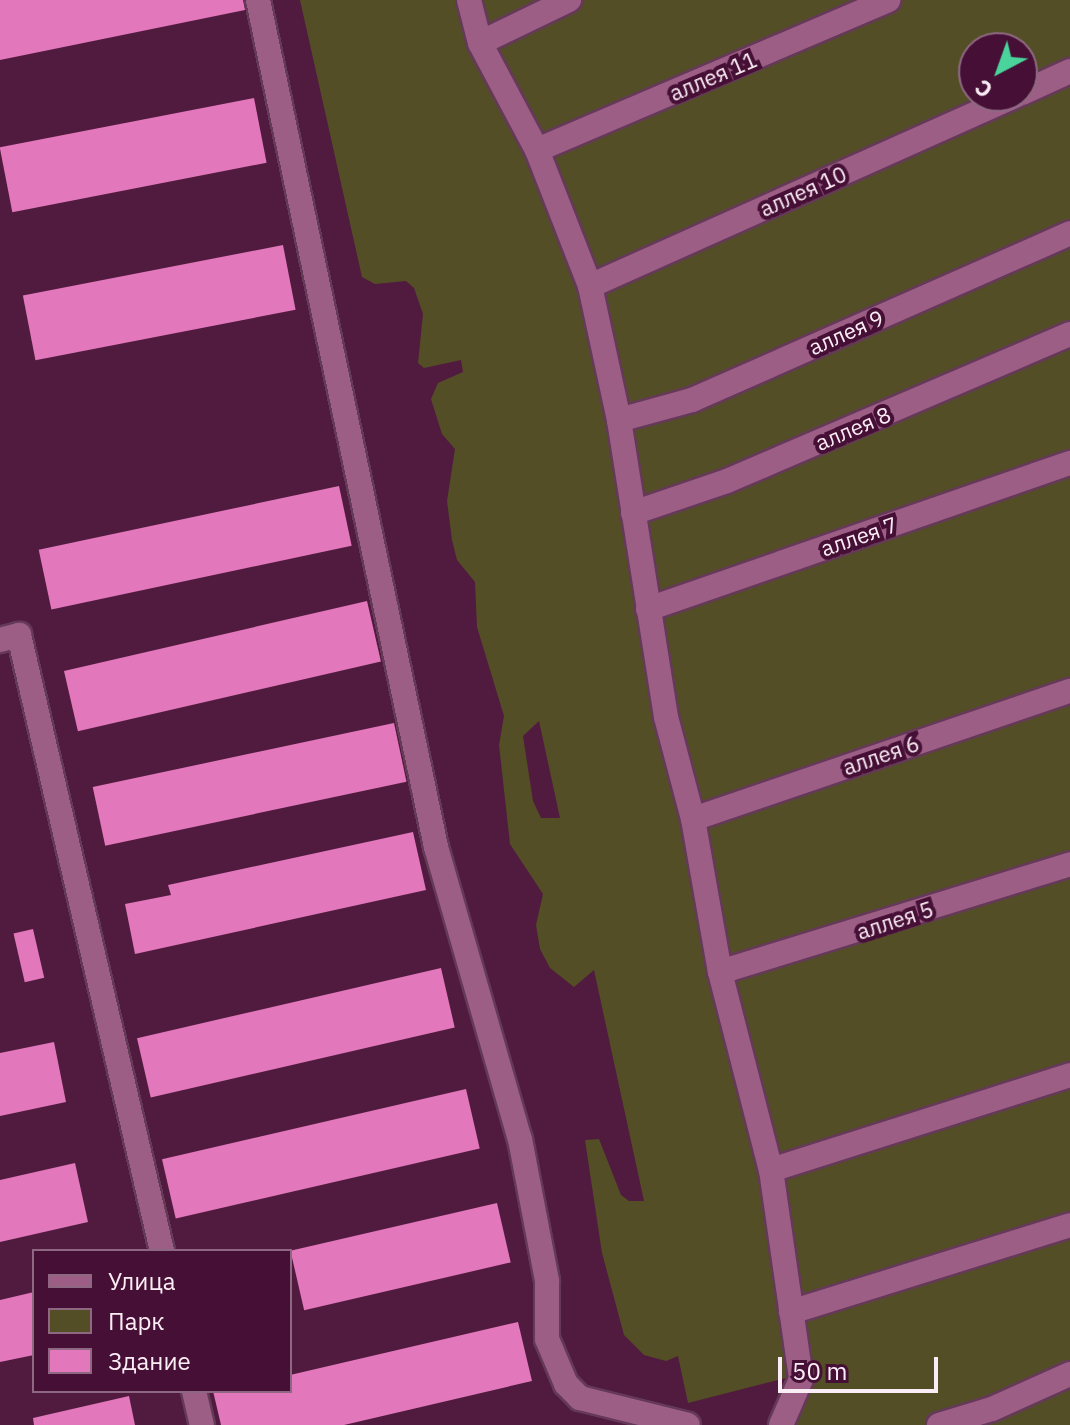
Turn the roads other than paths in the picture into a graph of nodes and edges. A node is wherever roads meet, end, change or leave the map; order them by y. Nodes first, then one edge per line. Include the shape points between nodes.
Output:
1 (258, 0) edge
2 (469, 0) edge
3 (569, 0) edge
4 (888, 0) edge
5 (480, 43) junction
6 (1070, 71) edge
7 (1038, 86) edge
8 (979, 112) edge
9 (537, 150) junction
10 (1070, 233) edge
11 (590, 286) junction
12 (1070, 334) edge
13 (619, 420) junction
14 (1070, 463) edge
15 (633, 513) junction
16 (648, 609) junction
17 (0, 640) edge
18 (1070, 691) edge
19 (693, 819) junction
20 (1070, 864) edge
21 (720, 972) junction
22 (1070, 1075) edge
23 (771, 1170) junction
24 (1070, 1225) edge
25 (162, 1249) edge
26 (791, 1312) junction
27 (1070, 1374) edge
28 (194, 1393) edge
29 (202, 1425) edge
30 (688, 1425) edge
31 (781, 1425) edge
32 (939, 1425) edge

1 - 30 street via 436,847 520,1139 547,1281 547,1339 566,1384 580,1398
2 - 5 street
3 - 5 street
4 - 9 street, аллея 11
5 - 9 street
6 - 7 street
8 - 11 street, аллея 10
9 - 11 street
10 - 13 street, аллея 9 via 692,400
11 - 13 street
12 - 15 street, аллея 8 via 727,481
13 - 15 street
14 - 16 street, аллея 7
15 - 16 street
16 - 19 street via 666,717
17 - 25 street via 19,635
18 - 19 street, аллея 6
19 - 21 street
20 - 21 street, аллея 5
21 - 23 street
22 - 23 street
23 - 26 street
24 - 26 street
26 - 31 street via 801,1379
27 - 32 street via 992,1409
28 - 29 street

